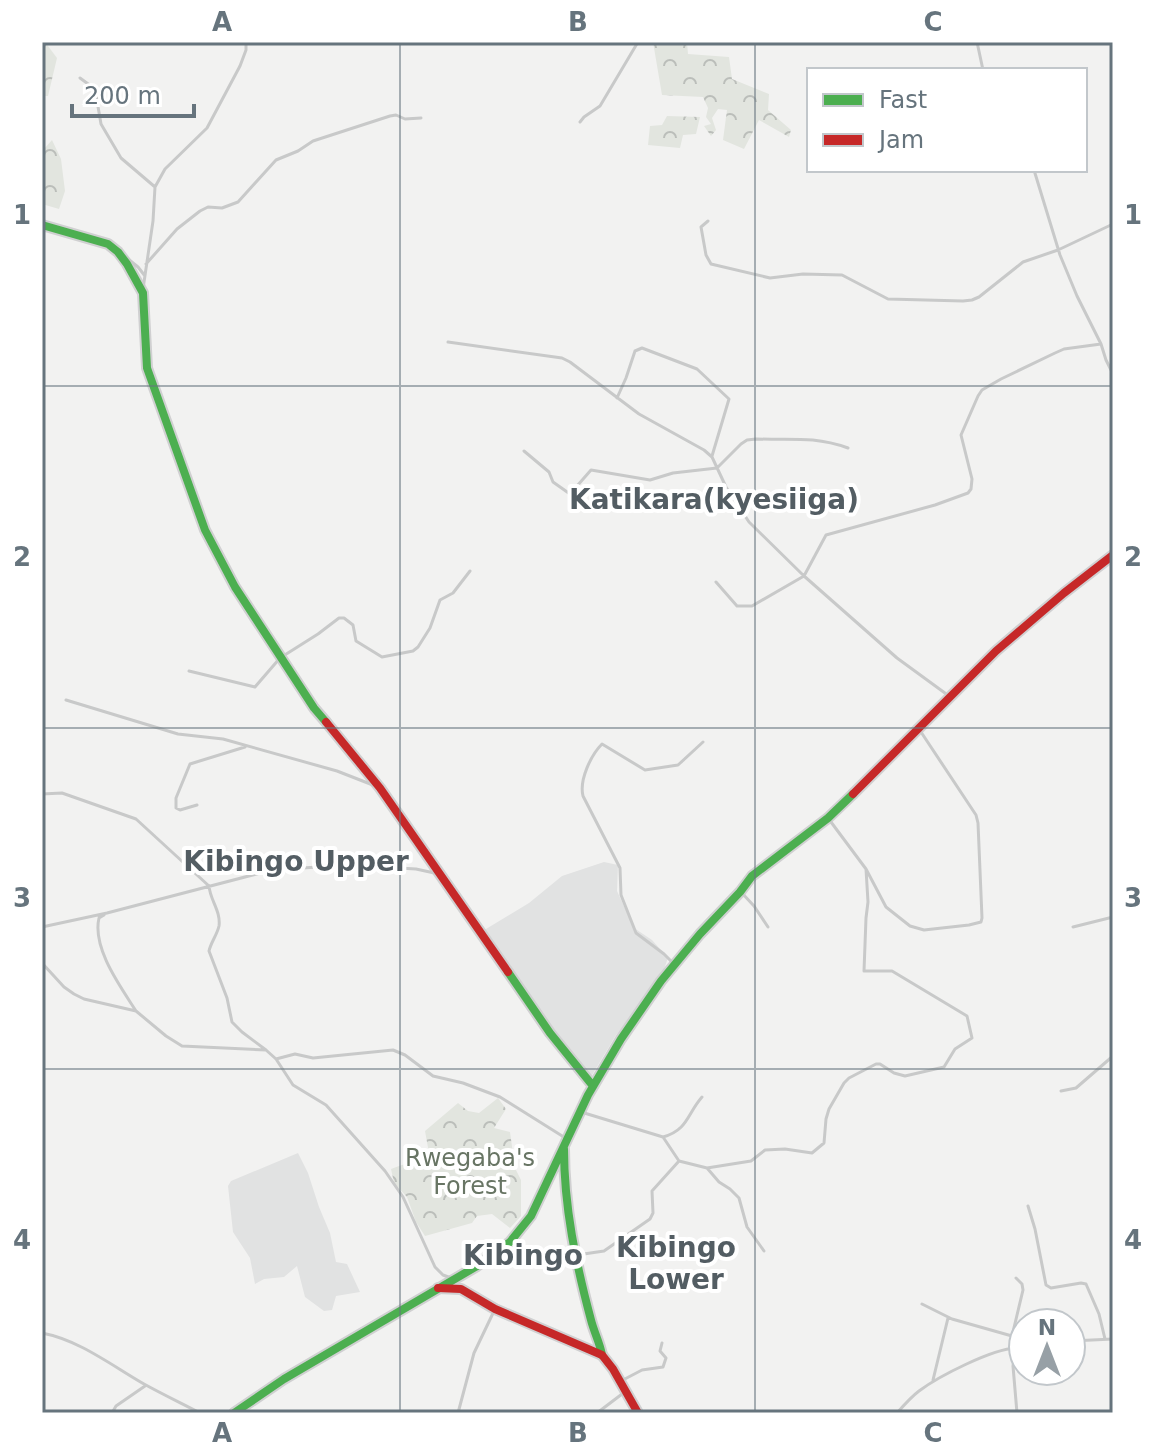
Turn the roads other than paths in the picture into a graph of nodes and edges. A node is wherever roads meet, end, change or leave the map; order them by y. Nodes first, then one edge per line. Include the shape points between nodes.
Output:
1 (246, 42) edge
2 (638, 42) edge
3 (977, 42) edge
4 (983, 68) edge
5 (80, 78) dead end
6 (421, 118) dead end
7 (580, 122) dead end
8 (1035, 172) edge
9 (155, 187) junction
10 (708, 221) dead end
11 (1113, 224) edge
12 (42, 225) edge
13 (1058, 250) junction
14 (118, 252) junction
15 (146, 264) junction
16 (145, 276) junction
17 (143, 293) junction
18 (448, 342) dead end
19 (1101, 344) junction
20 (1113, 374) edge
21 (617, 398) junction
22 (848, 448) dead end
23 (524, 451) dead end
24 (712, 457) junction
25 (717, 468) junction
26 (1113, 555) edge
27 (470, 571) dead end
28 (804, 576) junction
29 (716, 582) dead end
30 (280, 658) junction
31 (189, 671) dead end
32 (950, 697) junction
33 (66, 700) dead end
34 (919, 729) junction
35 (703, 742) dead end
36 (249, 746) junction
37 (380, 788) junction
38 (42, 794) edge
39 (197, 805) dead end
40 (828, 818) junction
41 (866, 869) junction
42 (441, 874) junction
43 (209, 886) junction
44 (740, 892) junction
45 (107, 913) junction
46 (1113, 917) edge
47 (42, 927) edge
48 (768, 927) dead end
49 (1073, 927) dead end
50 (42, 963) edge
51 (675, 965) junction
52 (136, 1011) junction
53 (266, 1050) junction
54 (1113, 1056) edge
55 (276, 1059) junction
56 (593, 1086) junction
57 (1061, 1091) dead end
58 (702, 1097) dead end
59 (581, 1112) junction
60 (663, 1137) junction
61 (566, 1143) junction
62 (679, 1161) junction
63 (707, 1168) junction
64 (1028, 1206) dead end
65 (764, 1251) dead end
66 (574, 1255) junction
67 (1016, 1278) dead end
68 (455, 1279) junction
69 (438, 1288) junction
70 (461, 1289) junction
71 (922, 1304) dead end
72 (1019, 1307) edge
73 (495, 1309) junction
74 (948, 1318) junction
75 (42, 1333) edge
76 (1007, 1335) edge
77 (1105, 1339) junction
78 (1113, 1339) edge
79 (1087, 1340) edge
80 (662, 1343) dead end
81 (1007, 1348) edge
82 (602, 1355) junction
83 (620, 1382) junction
84 (932, 1382) junction
85 (146, 1385) junction
86 (1015, 1387) edge
87 (626, 1391) junction
88 (898, 1412) edge
89 (112, 1413) edge
90 (200, 1413) edge
91 (234, 1413) edge
92 (458, 1413) edge
93 (597, 1413) edge
94 (638, 1413) edge
95 (1017, 1413) edge

1 - 9 street via 240,66 207,128 165,169
2 - 7 street via 600,106
3 - 4 street
5 - 9 street via 95,89 100,121 121,158
6 - 15 street via 390,116 282,157 238,202 208,207 177,229
8 - 13 street
9 - 15 street
10 - 13 street via 701,227 711,264 770,278 842,275 896,300 974,300 1023,262
11 - 13 street
12 - 14 street via 108,244
13 - 19 street
14 - 16 street
14 - 17 street
15 - 16 street
16 - 17 street
17 - 30 street via 147,368 205,530
18 - 21 street via 562,358
19 - 20 street
19 - 28 street via 1064,349 982,390 961,435 972,479 968,493 826,535
21 - 24 street
21 - 24 street via 638,349 697,369 729,399
22 - 25 street via 811,439 747,440
23 - 25 street via 568,494 591,470 650,480
24 - 25 street
25 - 28 street via 749,522
26 - 32 street via 996,651
27 - 30 street via 453,593 440,600 430,628 413,651 379,656 356,641 353,625 339,618
28 - 29 street via 744,607
28 - 32 street
30 - 31 street via 255,687
30 - 37 street
32 - 34 street
33 - 36 street via 186,736
34 - 40 street
34 - 41 street via 976,815 982,920 914,929 889,911
35 - 51 street via 678,765 645,770 602,744 581,785 620,868 621,895 635,931
36 - 37 street
36 - 39 street via 190,764 176,808
37 - 42 street
38 - 43 street via 62,793 136,819
40 - 41 street
40 - 44 street via 752,876
41 - 63 street via 864,971 892,971 964,1013 972,1038 956,1047 941,1068 905,1076 876,1064 849,1078 829,1109 826,1139 816,1152 765,1150 751,1161
42 - 43 street via 333,866 266,871
42 - 56 street via 550,1033
43 - 45 street
43 - 53 street via 219,921 209,951 229,1015
44 - 48 street
44 - 51 street
45 - 47 street
45 - 52 street via 99,918 100,944
46 - 49 street
50 - 52 street via 84,999
51 - 56 street
52 - 53 street via 182,1046
53 - 55 street
54 - 57 street via 1076,1088
55 - 61 street via 393,1050 433,1076 494,1094
55 - 68 street via 293,1085 326,1105 385,1171 435,1267
56 - 59 street
58 - 60 street via 682,1127
59 - 60 street
59 - 61 street
60 - 62 street
61 - 66 street via 564,1193
61 - 68 street via 521,1229 495,1254
62 - 63 street
62 - 66 street via 652,1191 650,1219 607,1249
63 - 65 street via 739,1198 747,1227
64 - 77 street via 1046,1285 1086,1284
66 - 82 street
67 - 72 street via 1023,1290
68 - 69 street
68 - 70 street
69 - 70 street
69 - 91 street
70 - 73 street
71 - 74 street
73 - 82 street
73 - 92 street via 474,1353
74 - 76 street
74 - 84 street
75 - 85 street via 73,1343
77 - 78 street
77 - 79 street
80 - 83 street via 663,1367 642,1370
81 - 84 street
82 - 83 street
83 - 87 street
84 - 88 street
85 - 89 street
85 - 90 street
86 - 95 street
87 - 93 street
87 - 94 street

